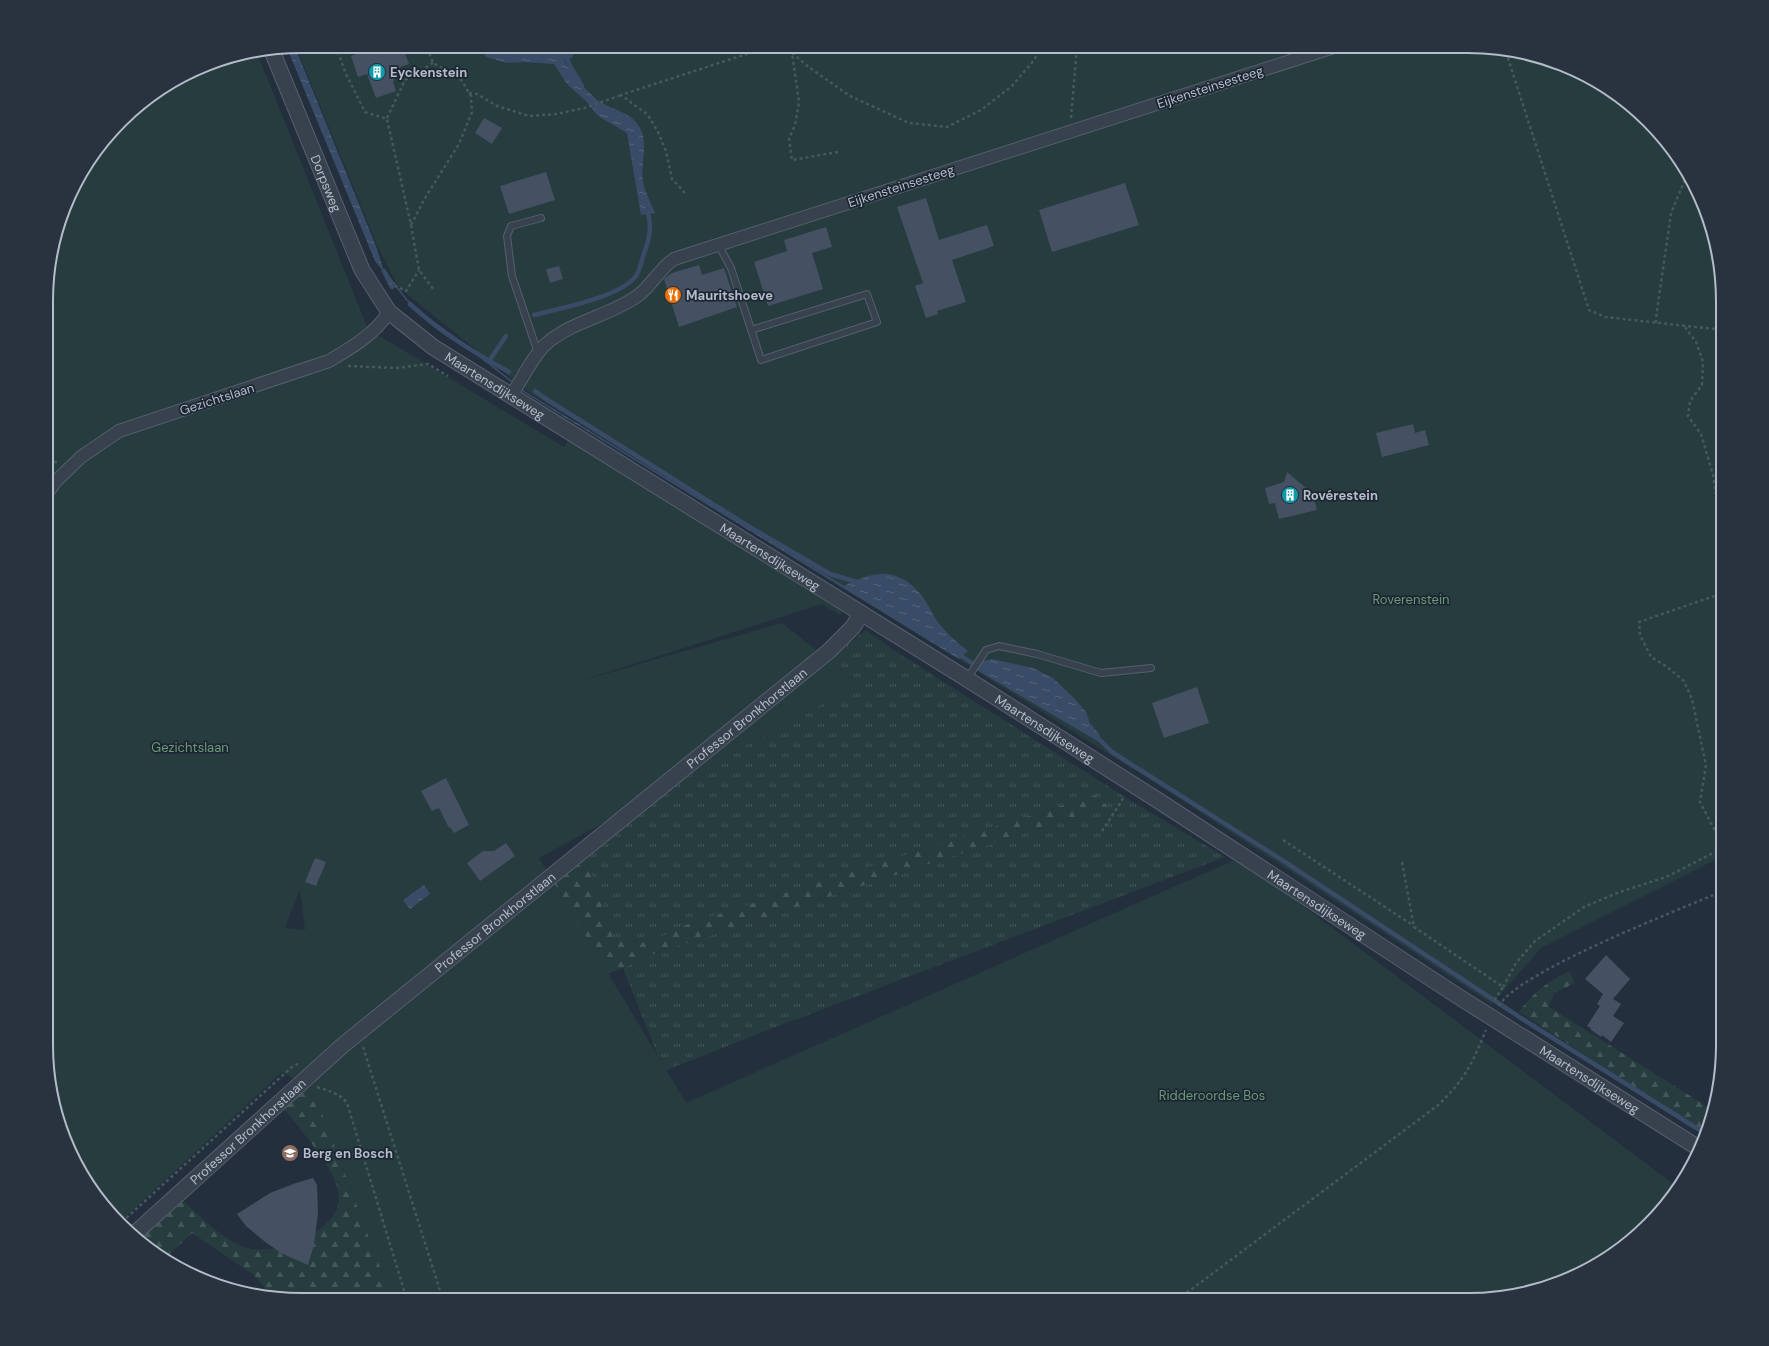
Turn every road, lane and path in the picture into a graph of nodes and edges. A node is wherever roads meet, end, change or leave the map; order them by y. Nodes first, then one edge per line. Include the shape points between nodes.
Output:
1 (338, 53) edge
2 (429, 53) edge
3 (750, 53) edge
4 (792, 53) joint
5 (1037, 53) edge
6 (1075, 53) edge
7 (1314, 53) edge
8 (274, 55) edge
9 (1507, 56) edge
10 (433, 63) junction
11 (469, 93) junction
12 (621, 95) junction
13 (387, 119) junction
14 (1069, 132) junction
15 (838, 152) dead end
16 (1685, 180) edge
17 (685, 193) dead end
18 (541, 218) dead end
19 (411, 225) junction
20 (718, 244) junction
21 (419, 270) junction
22 (387, 282) dead end
23 (434, 290) dead end
24 (389, 312) junction
25 (1656, 323) junction
26 (1685, 327) junction
27 (1716, 329) edge
28 (751, 330) junction
29 (538, 354) junction
30 (329, 361) junction
31 (448, 376) dead end
32 (511, 396) junction
33 (53, 485) edge
34 (1716, 494) edge
35 (1716, 595) edge
36 (861, 614) junction
37 (1151, 668) dead end
38 (967, 679) junction
39 (1126, 790) dead end
40 (1102, 831) dead end
41 (1716, 833) edge
42 (1283, 840) dead end
43 (1716, 851) edge
44 (1402, 862) dead end
45 (1716, 893) edge
46 (1414, 927) junction
47 (1503, 987) junction
48 (1492, 1003) dead end
49 (1490, 1022) junction
50 (358, 1034) junction
51 (289, 1069) dead end
52 (302, 1084) junction
53 (1694, 1146) edge
54 (125, 1219) edge
55 (137, 1231) edge
56 (405, 1293) edge
57 (441, 1293) edge
58 (1186, 1293) edge

1 - 13 path via 365,112
2 - 10 path
3 - 12 path
4 - 5 path via 850,96 908,123 947,127 981,110 1012,86 1035,59
4 - 15 path via 799,102 795,125 789,139 792,160
6 - 14 path
7 - 14 street, Eijkensteinsesteeg
8 - 24 street, Dorpsweg via 355,255
9 - 25 path via 1589,310 1605,317
10 - 11 path via 460,78
10 - 13 path via 405,80
11 - 12 path via 476,94 497,106 529,116 557,114 588,107
11 - 19 path via 472,112 459,144
12 - 17 path via 648,115 666,151 672,179
13 - 19 path
14 - 20 street, Eijkensteinsesteeg
16 - 25 path via 1671,213
18 - 29 lane via 511,226 507,236 512,276
19 - 21 path
20 - 28 lane via 731,268
20 - 29 street, Eijkensteinsesteeg via 674,259 659,271 647,288 636,297 567,329 546,344
21 - 22 path via 406,291
21 - 23 path
24 - 30 street, Gezichtslaan via 359,343
24 - 32 street, Maartensdijkseweg via 434,347
25 - 26 path
26 - 27 path
26 - 34 path via 1696,342 1703,362 1702,386 1690,401 1688,416 1701,434
28 - 28 lane via 761,360 877,322 867,294
29 - 32 street, Eijkensteinsesteeg
30 - 31 path via 342,366 397,368 428,364
30 - 33 street, Gezichtslaan via 119,432 81,457
32 - 36 street, Maartensdijkseweg
35 - 41 path via 1639,622 1640,635 1651,657 1684,681 1692,700 1706,765 1700,802
36 - 38 street, Maartensdijkseweg
36 - 50 street, Professor Bronkhorstlaan via 853,627 829,651
37 - 38 lane via 1101,673 999,646 986,650
38 - 49 street, Maartensdijkseweg via 1169,808
39 - 40 path
42 - 46 path
43 - 47 path via 1666,877 1584,907 1535,941 1516,963
44 - 46 path
45 - 49 path via 1551,968 1512,992 1502,1001
46 - 47 path
47 - 48 path
49 - 53 street, Maartensdijkseweg
49 - 58 path via 1464,1077 1453,1091
50 - 52 street, Professor Bronkhorstlaan
50 - 57 path
51 - 54 path
52 - 55 street, Professor Bronkhorstlaan
52 - 56 path via 332,1091 347,1103

